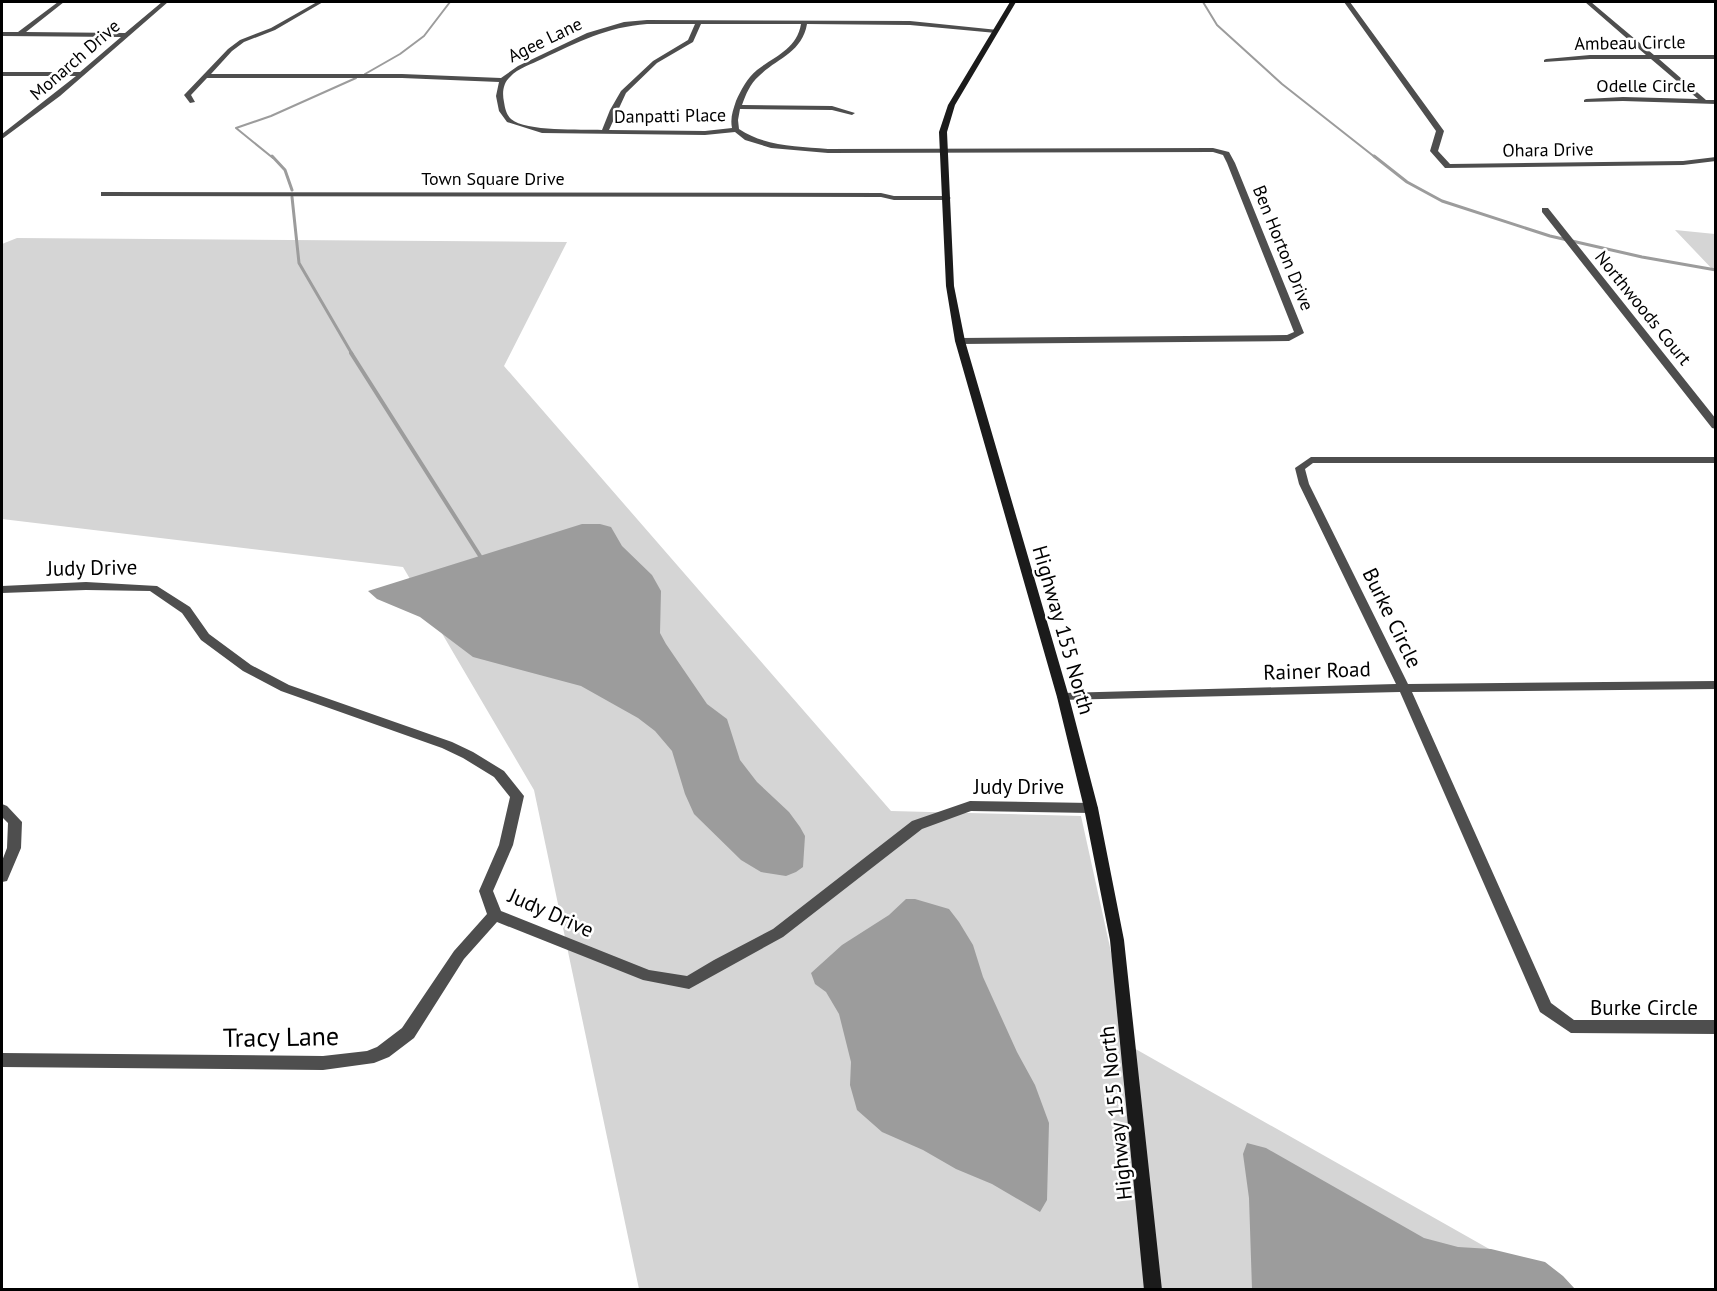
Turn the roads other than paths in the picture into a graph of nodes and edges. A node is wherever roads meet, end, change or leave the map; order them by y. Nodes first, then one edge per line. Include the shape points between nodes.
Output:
1 (61, 2) edge
2 (165, 2) edge
3 (320, 2) edge
4 (1013, 2) edge
5 (1347, 2) edge
6 (1588, 2) edge
7 (698, 23) junction
8 (804, 23) junction
9 (996, 31) junction
10 (2, 34) edge
11 (20, 34) junction
12 (127, 35) junction
13 (1650, 56) junction
14 (1716, 57) edge
15 (1546, 61) dead end
16 (2, 74) edge
17 (82, 75) junction
18 (206, 76) junction
19 (504, 80) junction
20 (1586, 101) dead end
21 (192, 102) dead end
22 (1705, 102) junction
23 (1716, 102) edge
24 (737, 107) junction
25 (852, 113) dead end
26 (736, 130) junction
27 (604, 133) junction
28 (2, 137) edge
29 (946, 151) junction
30 (1716, 159) edge
31 (104, 194) dead end
32 (946, 195) junction
33 (1545, 210) dead end
34 (960, 340) junction
35 (1716, 426) edge
36 (1716, 460) edge
37 (2, 590) edge
38 (1716, 685) edge
39 (1404, 688) junction
40 (1063, 698) junction
41 (1091, 808) junction
42 (2, 809) edge
43 (2, 877) edge
44 (495, 915) junction
45 (1716, 1027) edge
46 (2, 1060) edge
47 (1153, 1290) edge

1 - 11 street
2 - 12 street, Monarch Drive
3 - 18 street via 273,30 243,41
4 - 9 main road, Highway 155 North
5 - 30 street, Ohara Drive via 1440,131 1434,151 1448,166 1683,163
6 - 13 street
7 - 8 street, Agee Lane
7 - 19 street, Agee Lane via 647,22 604,28 519,67
7 - 27 street via 691,41 655,62 623,92
8 - 9 street, Agee Lane via 910,23
8 - 24 street via 799,41 758,73 745,87
9 - 29 main road, Highway 155 North via 948,111 943,132
10 - 11 street
11 - 12 street
12 - 17 street, Monarch Drive
13 - 14 street, Ambeau Circle
13 - 15 street, Ambeau Circle
13 - 22 street
16 - 17 street
17 - 28 street, Monarch Drive
18 - 19 street
18 - 21 street via 187,95
19 - 27 street, Danpatti Place via 499,96 509,121 542,131
20 - 22 street, Odelle Circle
22 - 23 street, Odelle Circle
24 - 25 street via 832,108
24 - 26 street
26 - 27 street, Danpatti Place
26 - 29 street, Danpatti Place via 771,146 795,150
29 - 32 main road, Highway 155 North
29 - 34 street, Ben Horton Drive via 1204,149 1226,154 1299,333 1289,338
31 - 32 street, Town Square Drive via 894,198
32 - 34 main road, Highway 155 North via 950,286
33 - 35 street, Northwoods Court
34 - 40 main road, Highway 155 North
36 - 39 street, Burke Circle via 1311,460 1305,464 1300,468 1304,484
37 - 44 street, Judy Drive via 153,588 186,610 205,637 247,668 285,687 447,745 499,774 517,796 512,823 486,891
38 - 39 street, Rainer Road
39 - 40 street, Rainer Road
39 - 45 street, Burke Circle via 1545,1007 1571,1026
40 - 41 main road, Highway 155 North
41 - 44 street, Judy Drive via 970,806 917,825 778,933 689,983 648,976
41 - 47 main road, Highway 155 North via 1117,940
42 - 43 street via 15,822 14,848
44 - 46 street, Tracy Lane via 459,955 408,1033 368,1058 323,1063

